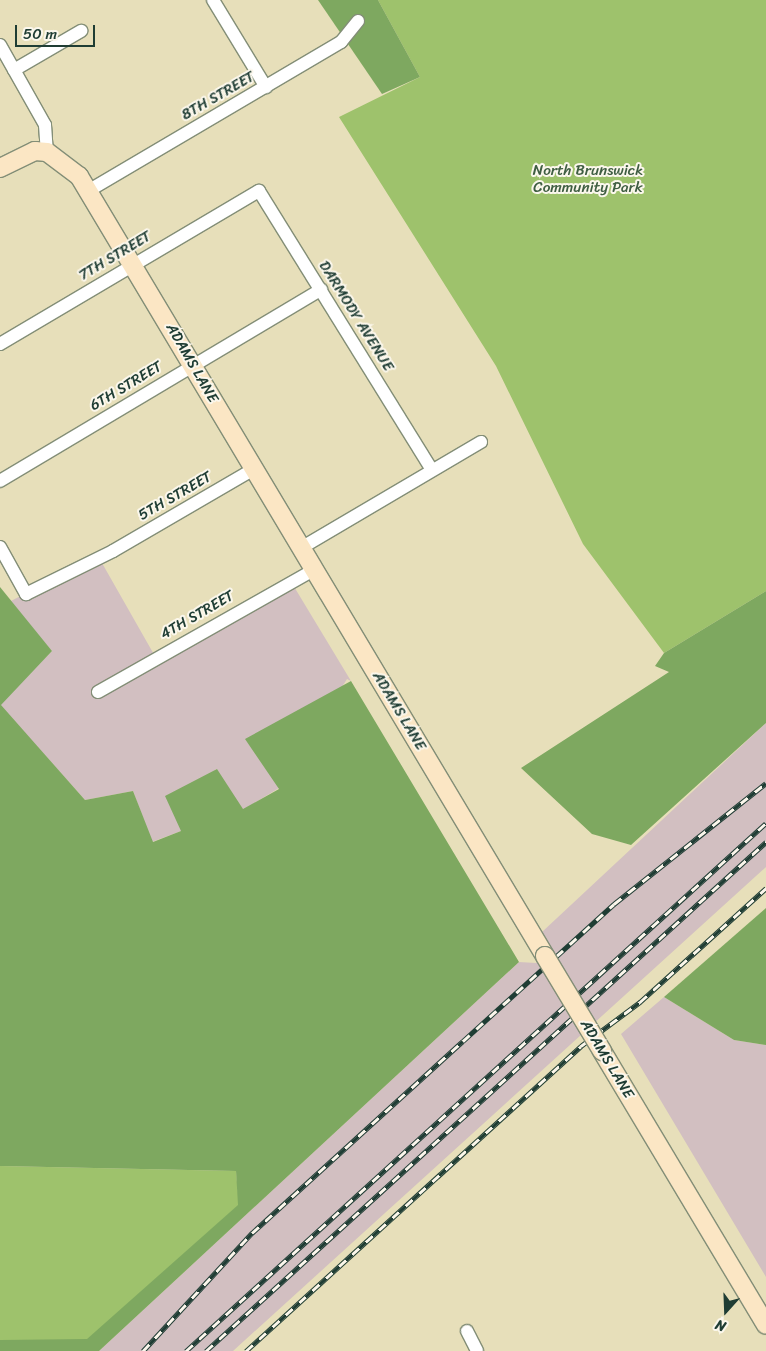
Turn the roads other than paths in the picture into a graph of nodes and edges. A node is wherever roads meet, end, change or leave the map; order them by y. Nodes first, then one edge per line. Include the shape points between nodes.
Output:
1 (213, 0) edge
2 (358, 21) dead end
3 (81, 31) dead end
4 (0, 45) edge
5 (14, 70) junction
6 (266, 86) junction
7 (48, 152) junction
8 (0, 168) edge
9 (88, 191) junction
10 (246, 197) joint
11 (134, 264) junction
12 (321, 290) junction
13 (0, 344) edge
14 (194, 365) junction
15 (481, 442) dead end
16 (254, 469) junction
17 (432, 470) junction
18 (0, 482) edge
19 (0, 546) edge
20 (301, 548) junction
21 (314, 570) junction
22 (98, 692) dead end
23 (766, 1325) edge
24 (466, 1330) dead end
25 (477, 1351) edge

1 - 6 street
2 - 6 street, 8TH STREET via 341,42
3 - 5 street
4 - 5 street
5 - 7 street via 45,125
6 - 9 street, 8TH STREET
7 - 8 street via 35,151
7 - 9 street, ADAMS LANE via 71,167
9 - 11 street, ADAMS LANE
10 - 11 street, 7TH STREET
10 - 12 street, DARMODY AVENUE via 259,191
11 - 13 street, 7TH STREET
11 - 14 street, ADAMS LANE
12 - 14 street, 6TH STREET
12 - 17 street, DARMODY AVENUE
14 - 16 street, ADAMS LANE
14 - 18 street, 6TH STREET
15 - 17 street
16 - 19 street, 5TH STREET via 113,551 26,594
16 - 20 street, ADAMS LANE
17 - 20 street
20 - 21 street, ADAMS LANE
21 - 22 street, 4TH STREET
21 - 23 street, ADAMS LANE, bridge
24 - 25 street

